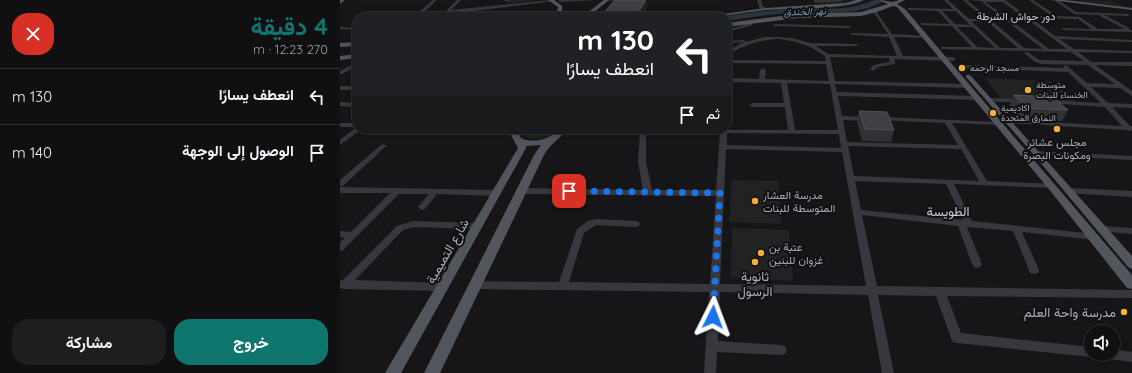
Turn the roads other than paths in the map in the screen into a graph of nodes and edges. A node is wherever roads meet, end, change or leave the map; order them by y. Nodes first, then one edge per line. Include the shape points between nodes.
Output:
1 (342, 0) edge
2 (435, 0) edge
3 (459, 0) edge
4 (555, 0) edge
5 (595, 0) edge
6 (607, 0) edge
7 (615, 0) edge
8 (759, 0) edge
9 (862, 0) edge
10 (946, 0) edge
11 (965, 0) edge
12 (970, 0) edge
13 (981, 0) edge
14 (1003, 0) edge
15 (1031, 0) edge
16 (1054, 0) edge
17 (1056, 0) edge
18 (892, 2) edge
19 (340, 3) edge
20 (1125, 3) dead end
21 (512, 6) junction
22 (1112, 6) junction
23 (1132, 6) edge
24 (766, 9) junction
25 (938, 9) junction
26 (1132, 9) edge
27 (906, 10) junction
28 (957, 10) junction
29 (875, 11) junction
30 (421, 12) edge
31 (448, 12) edge
32 (464, 12) edge
33 (510, 12) edge
34 (562, 12) edge
35 (562, 12) edge
36 (591, 12) edge
37 (601, 12) dead end
38 (732, 13) edge
39 (1097, 13) junction
40 (844, 15) junction
41 (1130, 16) edge
42 (1058, 18) junction
43 (1029, 19) junction
44 (968, 20) junction
45 (988, 20) junction
46 (1008, 20) junction
47 (748, 22) junction
48 (775, 22) junction
49 (732, 24) edge
50 (922, 24) junction
51 (953, 25) junction
52 (974, 26) junction
53 (849, 27) junction
54 (340, 28) edge
55 (352, 29) edge
56 (1064, 29) dead end
57 (732, 30) edge
58 (1097, 30) junction
59 (1131, 31) edge
60 (852, 34) junction
61 (891, 36) junction
62 (927, 37) junction
63 (1054, 37) junction
64 (776, 38) junction
65 (757, 40) junction
66 (732, 42) edge
67 (1131, 42) edge
68 (352, 44) edge
69 (806, 44) junction
70 (340, 45) edge
71 (856, 45) junction
72 (943, 48) junction
73 (976, 49) junction
74 (999, 49) junction
75 (732, 50) edge
76 (1048, 50) junction
77 (1024, 51) junction
78 (1072, 51) junction
79 (1132, 52) edge
80 (861, 56) junction
81 (352, 57) edge
82 (891, 57) junction
83 (340, 58) edge
84 (902, 58) junction
85 (828, 59) junction
86 (949, 59) junction
87 (732, 61) edge
88 (1064, 64) junction
89 (1090, 64) junction
90 (1130, 65) edge
91 (352, 67) edge
92 (960, 67) junction
93 (873, 69) dead end
94 (763, 70) dead end
95 (1068, 70) junction
96 (340, 73) edge
97 (732, 80) edge
98 (762, 81) junction
99 (784, 82) junction
100 (832, 83) junction
101 (1085, 85) junction
102 (968, 86) junction
103 (1121, 86) junction
104 (340, 88) edge
105 (352, 88) edge
106 (835, 94) junction
107 (1132, 94) edge
108 (978, 98) junction
109 (989, 100) junction
110 (1029, 102) edge
111 (1044, 102) edge
112 (340, 104) edge
113 (352, 105) edge
114 (752, 105) dead end
115 (788, 105) junction
116 (1107, 105) junction
117 (1132, 106) edge
118 (839, 118) junction
119 (948, 122) junction
120 (1009, 122) junction
121 (998, 123) junction
122 (340, 125) edge
123 (352, 125) edge
124 (1131, 129) edge
125 (732, 130) edge
126 (792, 132) junction
127 (842, 132) junction
128 (353, 134) edge
129 (516, 134) edge
130 (558, 134) edge
131 (643, 134) edge
132 (724, 134) edge
133 (553, 138) junction
134 (520, 142) junction
135 (340, 143) edge
136 (383, 146) dead end
137 (723, 147) junction
138 (845, 147) junction
139 (963, 147) junction
140 (1039, 156) junction
141 (1027, 157) junction
142 (1132, 158) edge
143 (850, 178) junction
144 (948, 181) junction
145 (984, 182) junction
146 (340, 184) edge
147 (1052, 186) junction
148 (340, 190) edge
149 (396, 191) junction
150 (522, 191) junction
151 (1070, 191) junction
152 (435, 192) junction
153 (648, 192) junction
154 (497, 193) junction
155 (720, 193) junction
156 (1132, 194) edge
157 (422, 207) dead end
158 (857, 212) junction
159 (636, 224) dead end
160 (965, 224) junction
161 (478, 226) junction
162 (1016, 229) junction
163 (1101, 229) junction
164 (1132, 231) edge
165 (340, 234) edge
166 (353, 235) junction
167 (1095, 237) junction
168 (340, 248) edge
169 (977, 264) dead end
170 (1132, 264) edge
171 (1034, 270) dead end
172 (342, 284) edge
173 (1132, 284) edge
174 (475, 285) junction
175 (563, 286) junction
176 (443, 287) junction
177 (715, 288) junction
178 (872, 290) junction
179 (940, 291) junction
180 (1132, 294) edge
181 (712, 346) junction
182 (781, 350) dead end
183 (1084, 351) edge
184 (1120, 356) edge
185 (1132, 357) edge
186 (393, 373) edge
187 (432, 373) edge
188 (710, 373) edge
189 (888, 373) edge

1 - 19 main road
2 - 30 street
3 - 31 street
4 - 5 street
4 - 21 street
4 - 34 main road via 565,5
4 - 35 main road
6 - 7 street
6 - 36 main road
7 - 37 main road
8 - 24 street via 761,8
9 - 24 main road
10 - 28 street
11 - 45 street
12 - 13 street
13 - 14 street
13 - 46 street
14 - 43 street
15 - 42 street
16 - 17 main road
17 - 22 main road
17 - 39 street via 1075,12
18 - 27 main road
18 - 29 main road
20 - 23 main road
21 - 32 street
21 - 33 street
22 - 26 main road
22 - 41 street
24 - 38 main road
25 - 27 street
25 - 28 street
25 - 51 street
27 - 50 main road
27 - 62 main road
28 - 44 street
29 - 40 main road
29 - 61 street
39 - 41 street
39 - 59 street
40 - 48 main road via 798,16
40 - 53 street
42 - 43 street
42 - 58 street via 1079,18
43 - 46 street
43 - 63 street
44 - 45 street
44 - 52 street
45 - 46 street
45 - 77 street
46 - 76 street
47 - 48 main road
47 - 49 main road
47 - 57 street via 751,25
48 - 53 street
48 - 64 street
50 - 51 street
50 - 72 main road
51 - 52 street
51 - 73 street
52 - 74 street
53 - 60 street
54 - 55 street
56 - 58 street
58 - 59 street
60 - 61 street
60 - 71 street
61 - 62 street
61 - 84 street
62 - 86 main road
63 - 67 street
63 - 78 street
64 - 65 street
64 - 69 street
65 - 66 street
65 - 75 street
68 - 70 main road
69 - 71 street
69 - 85 street via 817,48
71 - 80 street
72 - 73 street
72 - 86 main road
73 - 74 street
74 - 77 street
76 - 77 street
76 - 78 street
77 - 88 street via 1040,62
78 - 79 street
78 - 89 street
80 - 82 street
80 - 85 street
81 - 83 main road
82 - 84 street
82 - 93 street via 893,63 876,66
84 - 86 street
85 - 87 street
85 - 100 street
86 - 92 main road
86 - 102 main road
88 - 89 street
88 - 95 street
89 - 90 street
89 - 103 street
91 - 96 street
92 - 95 street
92 - 109 main road
94 - 98 street
95 - 101 street
97 - 98 street
98 - 99 street
99 - 100 street
99 - 115 street
100 - 102 street
100 - 106 street
101 - 103 street
101 - 116 street
102 - 108 main road
103 - 107 street
104 - 105 street
106 - 108 street
106 - 118 street
108 - 121 main road
109 - 110 street
109 - 120 main road
111 - 116 street
112 - 113 street
114 - 115 street
115 - 126 street
116 - 117 street
116 - 124 street
118 - 119 street
118 - 127 street
119 - 121 street
119 - 139 street
120 - 124 street
120 - 140 main road
121 - 141 main road
122 - 123 street
125 - 126 street
126 - 127 street
127 - 138 street
128 - 135 street
129 - 134 main road, شارع التميمية
130 - 133 main road
131 - 153 street via 642,162
132 - 137 street
133 - 134 main road via 538,143
133 - 150 main road via 544,147
134 - 154 main road, شارع التميمية via 522,148
136 - 146 street
137 - 138 street
137 - 155 street
138 - 139 street
138 - 143 street
139 - 145 street
140 - 141 main road
140 - 142 street
140 - 151 main road
141 - 147 main road
143 - 144 street
143 - 158 street
144 - 145 street
144 - 160 street
145 - 147 street
147 - 167 main road
148 - 149 street
149 - 152 street
149 - 166 street
150 - 153 street
150 - 174 main road
151 - 156 street
151 - 163 main road
152 - 154 street
152 - 157 street
153 - 155 street
154 - 161 main road, شارع التميمية
155 - 177 street
158 - 160 street
158 - 178 street
159 - 175 street via 596,222 590,223 580,231
160 - 162 street
160 - 169 street
161 - 172 street via 403,226
161 - 176 main road, شارع التميمية
162 - 167 street
162 - 171 street
163 - 164 street
163 - 170 main road
165 - 166 street
166 - 168 street
167 - 173 main road
172 - 176 street
174 - 175 street
174 - 187 main road
175 - 177 street
176 - 186 main road, شارع التميمية
177 - 178 street
177 - 181 street
178 - 179 street
178 - 189 street
179 - 180 street
179 - 183 street via 957,338
181 - 182 street
181 - 188 street
184 - 185 street

